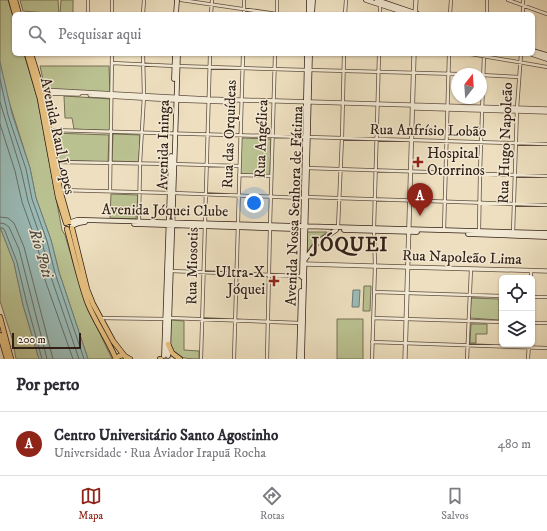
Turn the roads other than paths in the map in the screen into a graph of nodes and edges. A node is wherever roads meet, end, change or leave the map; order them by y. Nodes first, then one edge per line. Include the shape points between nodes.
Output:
1 (11, 0) edge
2 (15, 0) edge
3 (88, 0) edge
4 (112, 0) edge
5 (144, 0) edge
6 (179, 0) edge
7 (212, 0) edge
8 (244, 0) edge
9 (277, 0) edge
10 (309, 0) edge
11 (312, 0) edge
12 (346, 0) edge
13 (366, 0) edge
14 (416, 0) edge
15 (451, 0) edge
16 (488, 0) edge
17 (508, 0) edge
18 (523, 0) edge
19 (380, 1) edge
20 (212, 4) junction
21 (523, 6) junction
22 (244, 10) junction
23 (14, 12) edge
24 (18, 12) edge
25 (88, 12) edge
26 (112, 12) edge
27 (143, 12) edge
28 (178, 12) edge
29 (211, 12) edge
30 (260, 12) edge
31 (277, 12) edge
32 (309, 12) edge
33 (312, 12) edge
34 (345, 12) edge
35 (380, 12) edge
36 (405, 12) edge
37 (410, 12) edge
38 (416, 12) edge
39 (450, 12) edge
40 (487, 12) edge
41 (523, 12) edge
42 (547, 14) edge
43 (535, 52) edge
44 (535, 55) edge
45 (547, 55) edge
46 (28, 56) edge
47 (32, 56) edge
48 (112, 56) edge
49 (143, 56) edge
50 (176, 56) edge
51 (210, 56) edge
52 (243, 56) edge
53 (275, 56) edge
54 (309, 56) edge
55 (344, 56) edge
56 (379, 56) edge
57 (414, 56) edge
58 (449, 56) edge
59 (484, 56) edge
60 (488, 56) edge
61 (521, 56) edge
62 (547, 59) edge
63 (112, 63) junction
64 (520, 63) junction
65 (143, 64) junction
66 (176, 66) junction
67 (209, 67) junction
68 (547, 67) edge
69 (242, 68) junction
70 (483, 68) edge
71 (275, 69) junction
72 (308, 70) junction
73 (343, 71) junction
74 (379, 72) junction
75 (414, 73) junction
76 (448, 74) junction
77 (487, 75) edge
78 (519, 77) junction
79 (42, 91) junction
80 (112, 95) junction
81 (144, 97) junction
82 (40, 99) junction
83 (175, 99) junction
84 (208, 101) junction
85 (241, 101) junction
86 (274, 103) junction
87 (307, 104) junction
88 (482, 104) edge
89 (343, 105) junction
90 (377, 106) junction
91 (412, 107) junction
92 (447, 108) junction
93 (482, 109) junction
94 (46, 110) junction
95 (517, 110) junction
96 (547, 111) edge
97 (50, 130) junction
98 (111, 132) junction
99 (142, 132) junction
100 (174, 133) junction
101 (207, 134) junction
102 (240, 135) junction
103 (273, 136) junction
104 (306, 137) junction
105 (342, 138) junction
106 (376, 139) junction
107 (412, 141) junction
108 (446, 141) junction
109 (481, 142) junction
110 (516, 144) junction
111 (547, 144) edge
112 (56, 162) junction
113 (111, 162) junction
114 (140, 163) junction
115 (172, 164) junction
116 (206, 165) junction
117 (239, 166) junction
118 (307, 168) junction
119 (341, 169) junction
120 (375, 170) junction
121 (410, 171) junction
122 (445, 172) junction
123 (480, 174) junction
124 (239, 175) junction
125 (515, 175) junction
126 (271, 176) junction
127 (547, 176) edge
128 (60, 190) junction
129 (110, 191) junction
130 (139, 192) junction
131 (172, 193) junction
132 (206, 194) junction
133 (238, 196) junction
134 (271, 197) junction
135 (304, 198) junction
136 (339, 198) junction
137 (375, 199) junction
138 (409, 200) junction
139 (444, 202) junction
140 (479, 202) junction
141 (514, 204) junction
142 (547, 204) edge
143 (139, 222) junction
144 (171, 224) junction
145 (69, 225) junction
146 (204, 225) junction
147 (238, 225) junction
148 (270, 226) junction
149 (303, 228) junction
150 (337, 228) junction
151 (374, 229) junction
152 (409, 230) junction
153 (444, 230) junction
154 (479, 233) junction
155 (547, 233) edge
156 (513, 234) junction
157 (547, 236) edge
158 (305, 262) junction
159 (375, 266) junction
160 (408, 267) junction
161 (471, 269) junction
162 (172, 271) junction
163 (531, 271) junction
164 (547, 271) edge
165 (204, 273) junction
166 (236, 273) junction
167 (269, 274) junction
168 (531, 275) edge
169 (302, 276) junction
170 (374, 292) junction
171 (407, 293) junction
172 (469, 295) junction
173 (499, 296) edge
174 (535, 297) edge
175 (547, 297) edge
176 (0, 318) edge
177 (100, 318) junction
178 (168, 318) junction
179 (373, 318) junction
180 (406, 318) junction
181 (202, 320) junction
182 (235, 320) junction
183 (468, 320) junction
184 (268, 321) junction
185 (300, 322) junction
186 (499, 322) edge
187 (535, 323) edge
188 (547, 323) edge
189 (0, 335) edge
190 (372, 342) junction
191 (4, 343) junction
192 (168, 344) junction
193 (406, 344) junction
194 (468, 346) junction
195 (499, 346) edge
196 (529, 347) edge
197 (535, 347) edge
198 (547, 348) edge
199 (126, 357) edge
200 (165, 358) edge
201 (7, 359) edge
202 (11, 359) edge
203 (116, 359) edge
204 (130, 359) edge
205 (176, 359) edge
206 (180, 359) edge
207 (200, 359) edge
208 (234, 359) edge
209 (267, 359) edge
210 (300, 359) edge
211 (372, 359) edge
212 (405, 359) edge
213 (467, 359) edge
214 (528, 359) edge

1 - 23 main road
2 - 24 main road
3 - 25 street
4 - 26 street
5 - 27 street
6 - 20 street
6 - 28 main road
7 - 20 street
8 - 22 street
9 - 31 street
10 - 32 main road
11 - 33 main road
12 - 34 street
13 - 19 main road
14 - 38 street
15 - 39 street
16 - 40 street
17 - 21 street
18 - 21 street
19 - 35 street
19 - 36 main road
19 - 37 main road
20 - 22 street
20 - 29 street
21 - 41 street
21 - 42 street
22 - 30 street
43 - 45 main road
44 - 62 main road
46 - 82 main road, Avenida Raul Lopes
47 - 79 main road, Avenida Raul Lopes
48 - 63 street
49 - 65 street
50 - 66 main road, Avenida Ininga
51 - 67 street, Rua Miosotis
52 - 69 street, Rua das Orquídeas
53 - 71 street, Rua Angélica
54 - 72 main road, Avenida Nossa Senhora de Fátima
55 - 73 street
56 - 74 street
57 - 75 street
58 - 76 street
59 - 70 street
60 - 64 street
61 - 64 street, Rua Hugo Napoleão
63 - 65 street
63 - 80 street
64 - 68 street
64 - 78 street, Rua Hugo Napoleão
65 - 66 street
65 - 81 street
66 - 67 street
66 - 83 main road, Avenida Ininga
67 - 69 street
67 - 84 street, Rua Miosotis
69 - 71 street
69 - 85 street, Rua das Orquídeas
71 - 72 street
71 - 86 street, Rua Angélica
72 - 73 street
72 - 87 main road, Avenida Nossa Senhora de Fátima
73 - 74 street
73 - 89 street
74 - 75 street
74 - 90 street
75 - 76 street
75 - 91 street
76 - 92 street
77 - 78 street
78 - 95 street, Rua Hugo Napoleão
79 - 80 street
79 - 94 main road, Avenida Raul Lopes
80 - 81 street
80 - 98 street
81 - 83 street
81 - 99 street
82 - 94 main road via 43,109
82 - 145 main road, Avenida Raul Lopes via 58,197
83 - 84 street
83 - 100 main road, Avenida Ininga
84 - 85 street
84 - 101 street, Rua Miosotis
85 - 86 street
85 - 102 street, Rua das Orquídeas
86 - 87 street
86 - 103 street, Rua Angélica
87 - 89 street
87 - 104 main road, Avenida Nossa Senhora de Fátima
88 - 93 street
89 - 90 street
89 - 90 street via 355,103
89 - 105 street
90 - 91 street
90 - 106 street
91 - 92 street
91 - 107 street
92 - 93 street
92 - 108 street
93 - 95 street
93 - 109 street
94 - 97 main road, Avenida Raul Lopes
95 - 96 street
95 - 110 street, Rua Hugo Napoleão
97 - 98 street, Rua Anfrísio Lobão
97 - 112 main road, Avenida Raul Lopes
98 - 99 street, Rua Anfrísio Lobão
98 - 113 street
99 - 100 street, Rua Anfrísio Lobão
99 - 114 street
100 - 101 street, Rua Anfrísio Lobão
100 - 115 main road, Avenida Ininga
101 - 102 street, Rua Anfrísio Lobão
101 - 116 street, Rua Miosotis
102 - 103 street, Rua Anfrísio Lobão
102 - 117 street, Rua das Orquídeas
103 - 104 street, Rua Anfrísio Lobão
103 - 126 street, Rua Angélica
104 - 105 street, Rua Anfrísio Lobão
104 - 118 main road, Avenida Nossa Senhora de Fátima
104 - 135 main road, Avenida Nossa Senhora de Fátima
105 - 106 street, Rua Anfrísio Lobão
105 - 119 street
106 - 107 street, Rua Anfrísio Lobão
106 - 120 street
107 - 108 street, Rua Anfrísio Lobão
107 - 121 street
108 - 109 street, Rua Anfrísio Lobão
108 - 122 street
109 - 110 street, Rua Anfrísio Lobão
109 - 123 street
110 - 111 street, Rua Anfrísio Lobão
110 - 125 street, Rua Hugo Napoleão
112 - 113 street
112 - 128 main road, Avenida Raul Lopes
113 - 114 street
113 - 129 street
114 - 115 street
114 - 130 street
115 - 116 street
115 - 131 main road, Avenida Ininga
116 - 117 street
116 - 132 street, Rua Miosotis
117 - 124 street, Rua das Orquídeas
118 - 119 street
118 - 135 main road, Avenida Nossa Senhora de Fátima
119 - 120 street
119 - 136 street
120 - 121 street
120 - 137 street
121 - 122 street
121 - 138 street
122 - 123 street
122 - 139 street
123 - 125 street
123 - 140 street
124 - 126 street
124 - 133 street, Rua das Orquídeas
125 - 127 street
125 - 141 street, Rua Hugo Napoleão
126 - 134 street, Rua Angélica
128 - 129 street
128 - 145 main road, Avenida Raul Lopes
129 - 130 street
130 - 131 street
130 - 143 street
131 - 132 street
131 - 144 main road, Avenida Ininga
132 - 133 street
132 - 146 street, Rua Miosotis
133 - 134 street
133 - 147 street, Rua das Orquídeas
134 - 135 street
134 - 148 street, Rua Angélica
135 - 136 street
135 - 149 main road, Avenida Nossa Senhora de Fátima
136 - 137 street
136 - 150 street
137 - 138 street
137 - 151 street
138 - 139 street
138 - 152 street
139 - 140 street
139 - 153 street
140 - 141 street
140 - 154 street
141 - 142 street
141 - 156 street, Rua Hugo Napoleão
143 - 144 main road, Avenida Jóquei Clube
143 - 145 main road, Avenida Jóquei Clube via 77,220
144 - 145 main road, Avenida Jóquei Clube via 84,222
144 - 146 main road, Avenida Jóquei Clube
144 - 162 main road, Avenida Ininga
144 - 178 main road, Avenida Ininga
145 - 177 main road, Avenida Raul Lopes via 87,289
145 - 203 main road, Avenida Raul Lopes via 88,303
146 - 147 main road, Avenida Jóquei Clube
146 - 165 street, Rua Miosotis
147 - 148 main road, Avenida Jóquei Clube
147 - 166 street, Rua das Orquídeas
148 - 149 main road, Avenida Jóquei Clube
148 - 167 street, Rua Angélica
149 - 150 main road, Avenida Jóquei Clube
149 - 158 main road, Avenida Nossa Senhora de Fátima
149 - 169 main road, Avenida Nossa Senhora de Fátima
150 - 151 main road, Avenida Jóquei Clube
150 - 158 main road via 317,242 308,253
151 - 152 main road, Avenida Jóquei Clube
151 - 159 street
152 - 153 main road, Avenida Jóquei Clube
152 - 154 main road, Avenida Jóquei Clube
152 - 160 street
153 - 154 main road, Avenida Jóquei Clube
154 - 156 main road, Avenida Jóquei Clube
155 - 156 main road, Avenida Jóquei Clube
156 - 157 main road, Avenida Jóquei Clube
158 - 159 street, Rua Napoleão Lima
158 - 210 main road, Avenida Nossa Senhora de Fátima
159 - 160 street, Rua Napoleão Lima
159 - 170 street
160 - 161 street, Rua Napoleão Lima
160 - 171 street
161 - 163 street, Rua Napoleão Lima
161 - 172 street
162 - 165 street
162 - 178 main road, Avenida Ininga
163 - 164 street, Rua Napoleão Lima
163 - 168 street
165 - 166 street
165 - 181 street, Rua Miosotis
166 - 167 street
166 - 182 street, Rua das Orquídeas
167 - 169 street
167 - 184 street, Rua Angélica
169 - 185 main road, Avenida Nossa Senhora de Fátima
170 - 171 street
170 - 179 street
171 - 172 street
171 - 180 street
172 - 173 street
172 - 183 street
174 - 175 street
176 - 191 main road
177 - 178 street
177 - 199 main road, Avenida Raul Lopes
178 - 181 street
178 - 192 main road, Avenida Ininga
178 - 200 main road, Avenida Ininga
179 - 180 street
179 - 190 street
180 - 183 street
180 - 193 street
181 - 182 street
181 - 207 street, Rua Miosotis
182 - 184 street
182 - 208 street, Rua das Orquídeas
183 - 186 street
183 - 194 street
184 - 185 street
184 - 209 street, Rua Angélica
185 - 210 main road, Avenida Nossa Senhora de Fátima
187 - 188 street
189 - 191 main road
190 - 193 street
190 - 211 street
191 - 201 main road
191 - 202 main road
192 - 200 main road, Avenida Ininga
192 - 206 main road via 172,353
193 - 194 street
193 - 212 street
194 - 195 street
194 - 213 street
196 - 214 street
197 - 198 street
199 - 203 main road via 119,356
199 - 204 main road, Avenida Raul Lopes
200 - 205 main road

